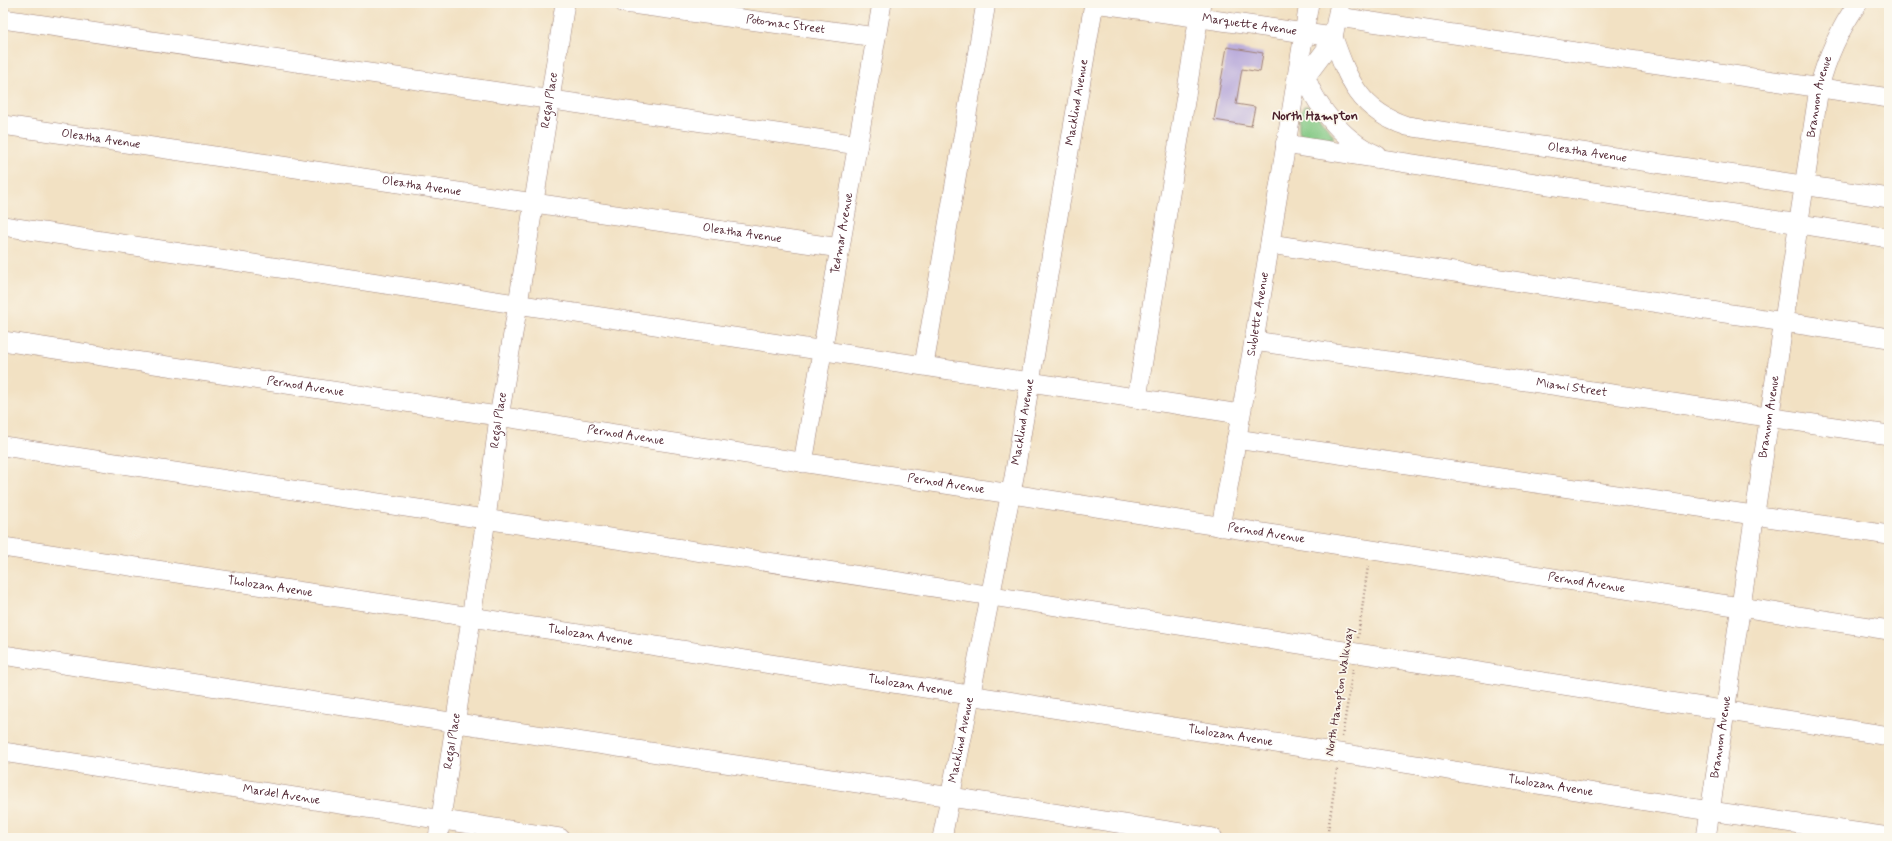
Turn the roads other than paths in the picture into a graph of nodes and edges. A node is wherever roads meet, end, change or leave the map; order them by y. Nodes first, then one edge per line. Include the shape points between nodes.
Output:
1 (565, 3) edge
2 (624, 3) edge
3 (882, 3) edge
4 (986, 3) edge
5 (1094, 3) edge
6 (1309, 3) edge
7 (1858, 3) edge
8 (1339, 10) edge
9 (1200, 11) edge
10 (3, 19) edge
11 (876, 37) junction
12 (1333, 37) junction
13 (1302, 42) junction
14 (1306, 76) junction
15 (1819, 88) junction
16 (1889, 98) edge
17 (550, 100) junction
18 (1292, 101) junction
19 (3, 125) edge
20 (1285, 144) junction
21 (858, 145) junction
22 (1399, 162) junction
23 (1805, 186) junction
24 (1889, 198) edge
25 (533, 203) junction
26 (1799, 225) junction
27 (3, 226) edge
28 (1889, 238) edge
29 (1270, 244) junction
30 (840, 248) junction
31 (518, 304) junction
32 (1784, 323) junction
33 (1889, 338) edge
34 (3, 341) edge
35 (1254, 342) junction
36 (822, 350) junction
37 (924, 366) junction
38 (1030, 382) junction
39 (1137, 398) junction
40 (1240, 414) junction
41 (499, 417) junction
42 (1770, 417) junction
43 (1889, 435) edge
44 (1236, 439) junction
45 (3, 446) edge
46 (803, 463) junction
47 (1011, 494) junction
48 (1755, 515) junction
49 (486, 519) junction
50 (1221, 526) junction
51 (1889, 535) edge
52 (3, 547) edge
53 (991, 596) junction
54 (1741, 606) junction
55 (471, 618) junction
56 (1889, 630) edge
57 (3, 655) edge
58 (970, 696) junction
59 (1725, 711) junction
60 (455, 723) junction
61 (1889, 736) edge
62 (3, 752) edge
63 (951, 797) junction
64 (1710, 811) junction
65 (439, 829) edge
66 (1889, 837) edge
67 (560, 838) edge
68 (942, 838) edge
69 (1213, 838) edge
70 (1706, 838) edge

1 - 17 street, Regal Place
2 - 11 street, Potomac Street
3 - 11 street, Tedmar Avenue
4 - 37 street
5 - 9 street, Marquette Avenue
5 - 38 street, Macklind Avenue
6 - 13 street, Sublette Avenue
7 - 15 street, Brannon Avenue via 1833,44
8 - 12 street, Sublette Avenue
8 - 15 street
9 - 13 street, Marquette Avenue
9 - 39 street
10 - 17 street
11 - 21 street, Tedmar Avenue
12 - 13 street, Marquette Avenue
12 - 14 street, Sublette Avenue
12 - 23 street, Oleatha Avenue via 1344,68 1363,99 1376,112 1407,126
13 - 14 street
13 - 18 street, Sublette Avenue
14 - 18 street, Sublette Avenue
14 - 22 street via 1314,96 1325,112 1349,137 1372,153
15 - 16 street
15 - 23 street, Brannon Avenue
17 - 21 street
17 - 25 street, Regal Place
18 - 20 street, Sublette Avenue
19 - 25 street, Oleatha Avenue
20 - 22 street
20 - 29 street, Sublette Avenue
21 - 30 street, Tedmar Avenue
22 - 26 street
23 - 24 street, Oleatha Avenue
23 - 26 street, Brannon Avenue
25 - 30 street, Oleatha Avenue
25 - 31 street, Regal Place
26 - 28 street
26 - 32 street, Brannon Avenue
27 - 31 street
29 - 32 street
29 - 35 street, Sublette Avenue
30 - 36 street, Tedmar Avenue
31 - 36 street
31 - 41 street, Regal Place
32 - 33 street
32 - 42 street, Brannon Avenue
34 - 41 street, Pernod Avenue
35 - 40 street, Sublette Avenue
35 - 42 street, Miami Street
36 - 37 street
36 - 46 street, Tedmar Avenue
37 - 38 street
38 - 39 street
38 - 47 street, Macklind Avenue
39 - 40 street
40 - 44 street, Sublette Avenue
41 - 46 street, Pernod Avenue
41 - 49 street, Regal Place
42 - 43 street, Miami Street
42 - 48 street, Brannon Avenue
44 - 48 street
44 - 50 street, Sublette Avenue
45 - 49 street
46 - 47 street, Pernod Avenue
47 - 50 street, Pernod Avenue
47 - 53 street, Macklind Avenue
48 - 51 street
48 - 54 street, Brannon Avenue
49 - 53 street
49 - 55 street, Regal Place
50 - 54 street, Pernod Avenue
52 - 55 street, Tholozan Avenue
53 - 58 street, Macklind Avenue
53 - 59 street
54 - 56 street, Pernod Avenue
54 - 59 street, Brannon Avenue
55 - 58 street, Tholozan Avenue
55 - 60 street, Regal Place
57 - 60 street
58 - 63 street, Macklind Avenue
58 - 64 street, Tholozan Avenue
59 - 61 street
59 - 64 street, Brannon Avenue
60 - 63 street
60 - 65 street, Regal Place
62 - 65 street, Mardel Avenue
63 - 68 street, Macklind Avenue
63 - 69 street
64 - 66 street, Tholozan Avenue
64 - 70 street, Brannon Avenue
65 - 67 street, Mardel Avenue

